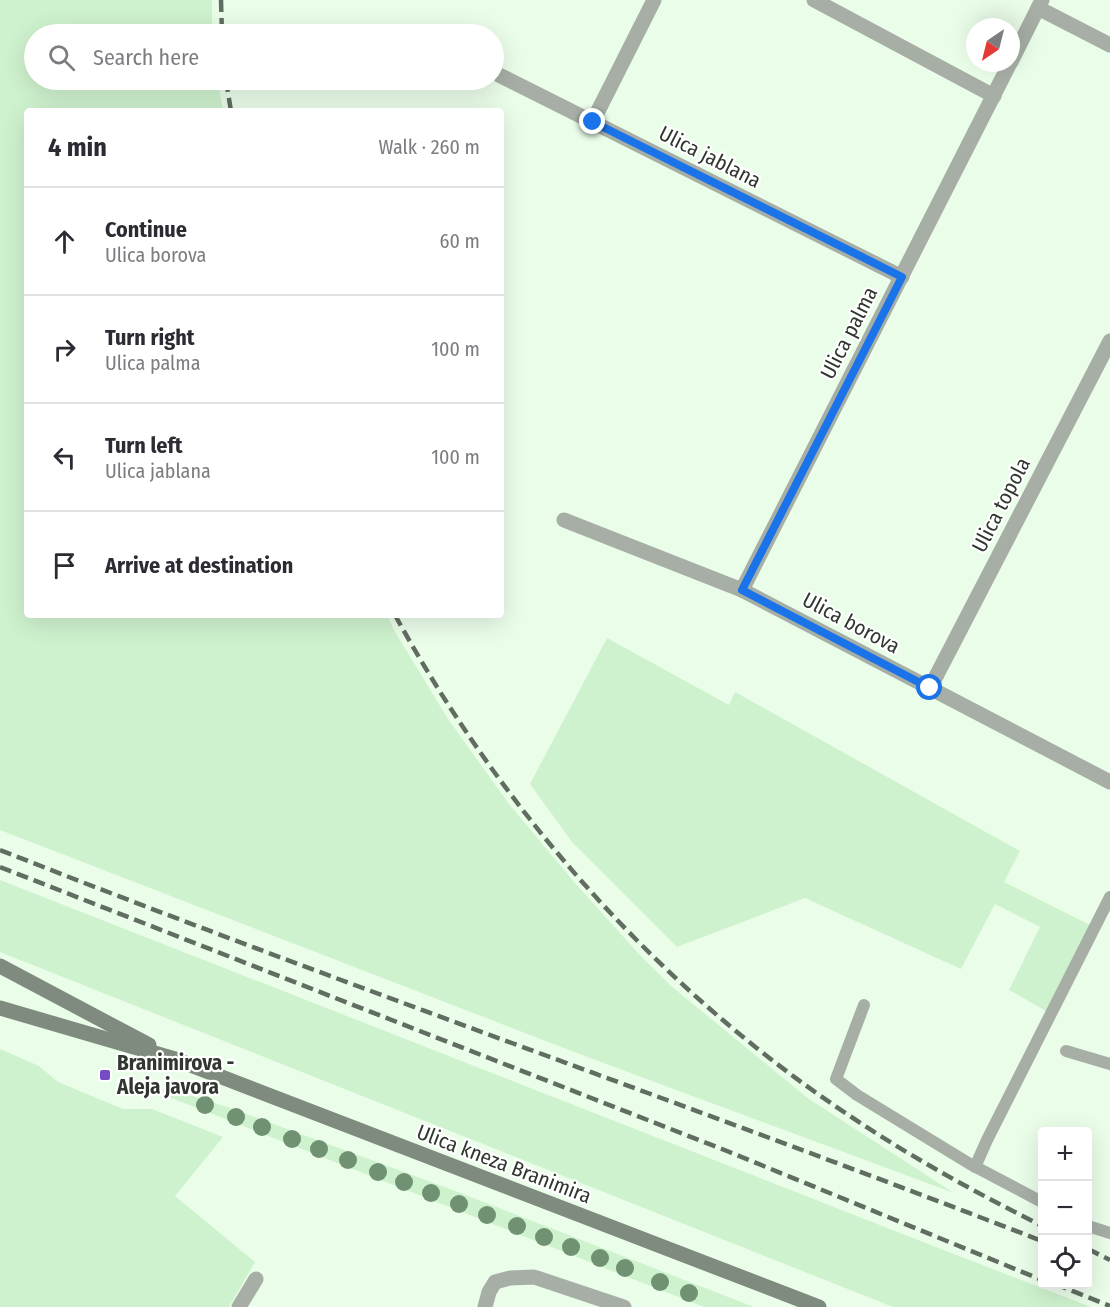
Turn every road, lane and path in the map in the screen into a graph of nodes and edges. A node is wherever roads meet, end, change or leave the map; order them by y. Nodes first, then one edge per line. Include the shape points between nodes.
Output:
1 (654, 0) edge
2 (814, 0) edge
3 (1040, 4) edge
4 (1020, 44) edge
5 (1110, 45) edge
6 (1006, 72) edge
7 (504, 77) edge
8 (994, 96) junction
9 (593, 122) junction
10 (902, 277) junction
11 (1110, 341) edge
12 (564, 520) dead end
13 (742, 590) junction
14 (930, 688) junction
15 (1110, 782) edge
16 (1110, 897) edge
17 (0, 966) edge
18 (864, 1005) dead end
19 (0, 1008) edge
20 (1066, 1051) dead end
21 (175, 1059) junction
22 (1110, 1064) edge
23 (975, 1167) junction
24 (1038, 1200) edge
25 (1092, 1227) edge
26 (1110, 1233) edge
27 (256, 1279) dead end
28 (242, 1306) edge
29 (485, 1307) edge
30 (624, 1307) edge
31 (819, 1307) edge

1 - 9 street
2 - 8 street
3 - 4 street, Ulica palma
3 - 5 street
6 - 8 street, Ulica palma
7 - 9 street, Ulica jablana
8 - 10 street, Ulica palma
9 - 10 street, Ulica jablana
10 - 13 street, Ulica palma
11 - 14 street, Ulica topola
12 - 13 street, Ulica borova
13 - 14 street, Ulica borova
14 - 15 street, Ulica borova
16 - 23 lane
17 - 21 main road, Ulica kneza Branimira
18 - 23 lane via 836,1079
19 - 21 main road, Ulica kneza Branimira
20 - 22 lane
21 - 31 main road, Ulica kneza Branimira
23 - 24 lane
25 - 26 lane
27 - 28 street
29 - 30 street via 495,1282 534,1277

